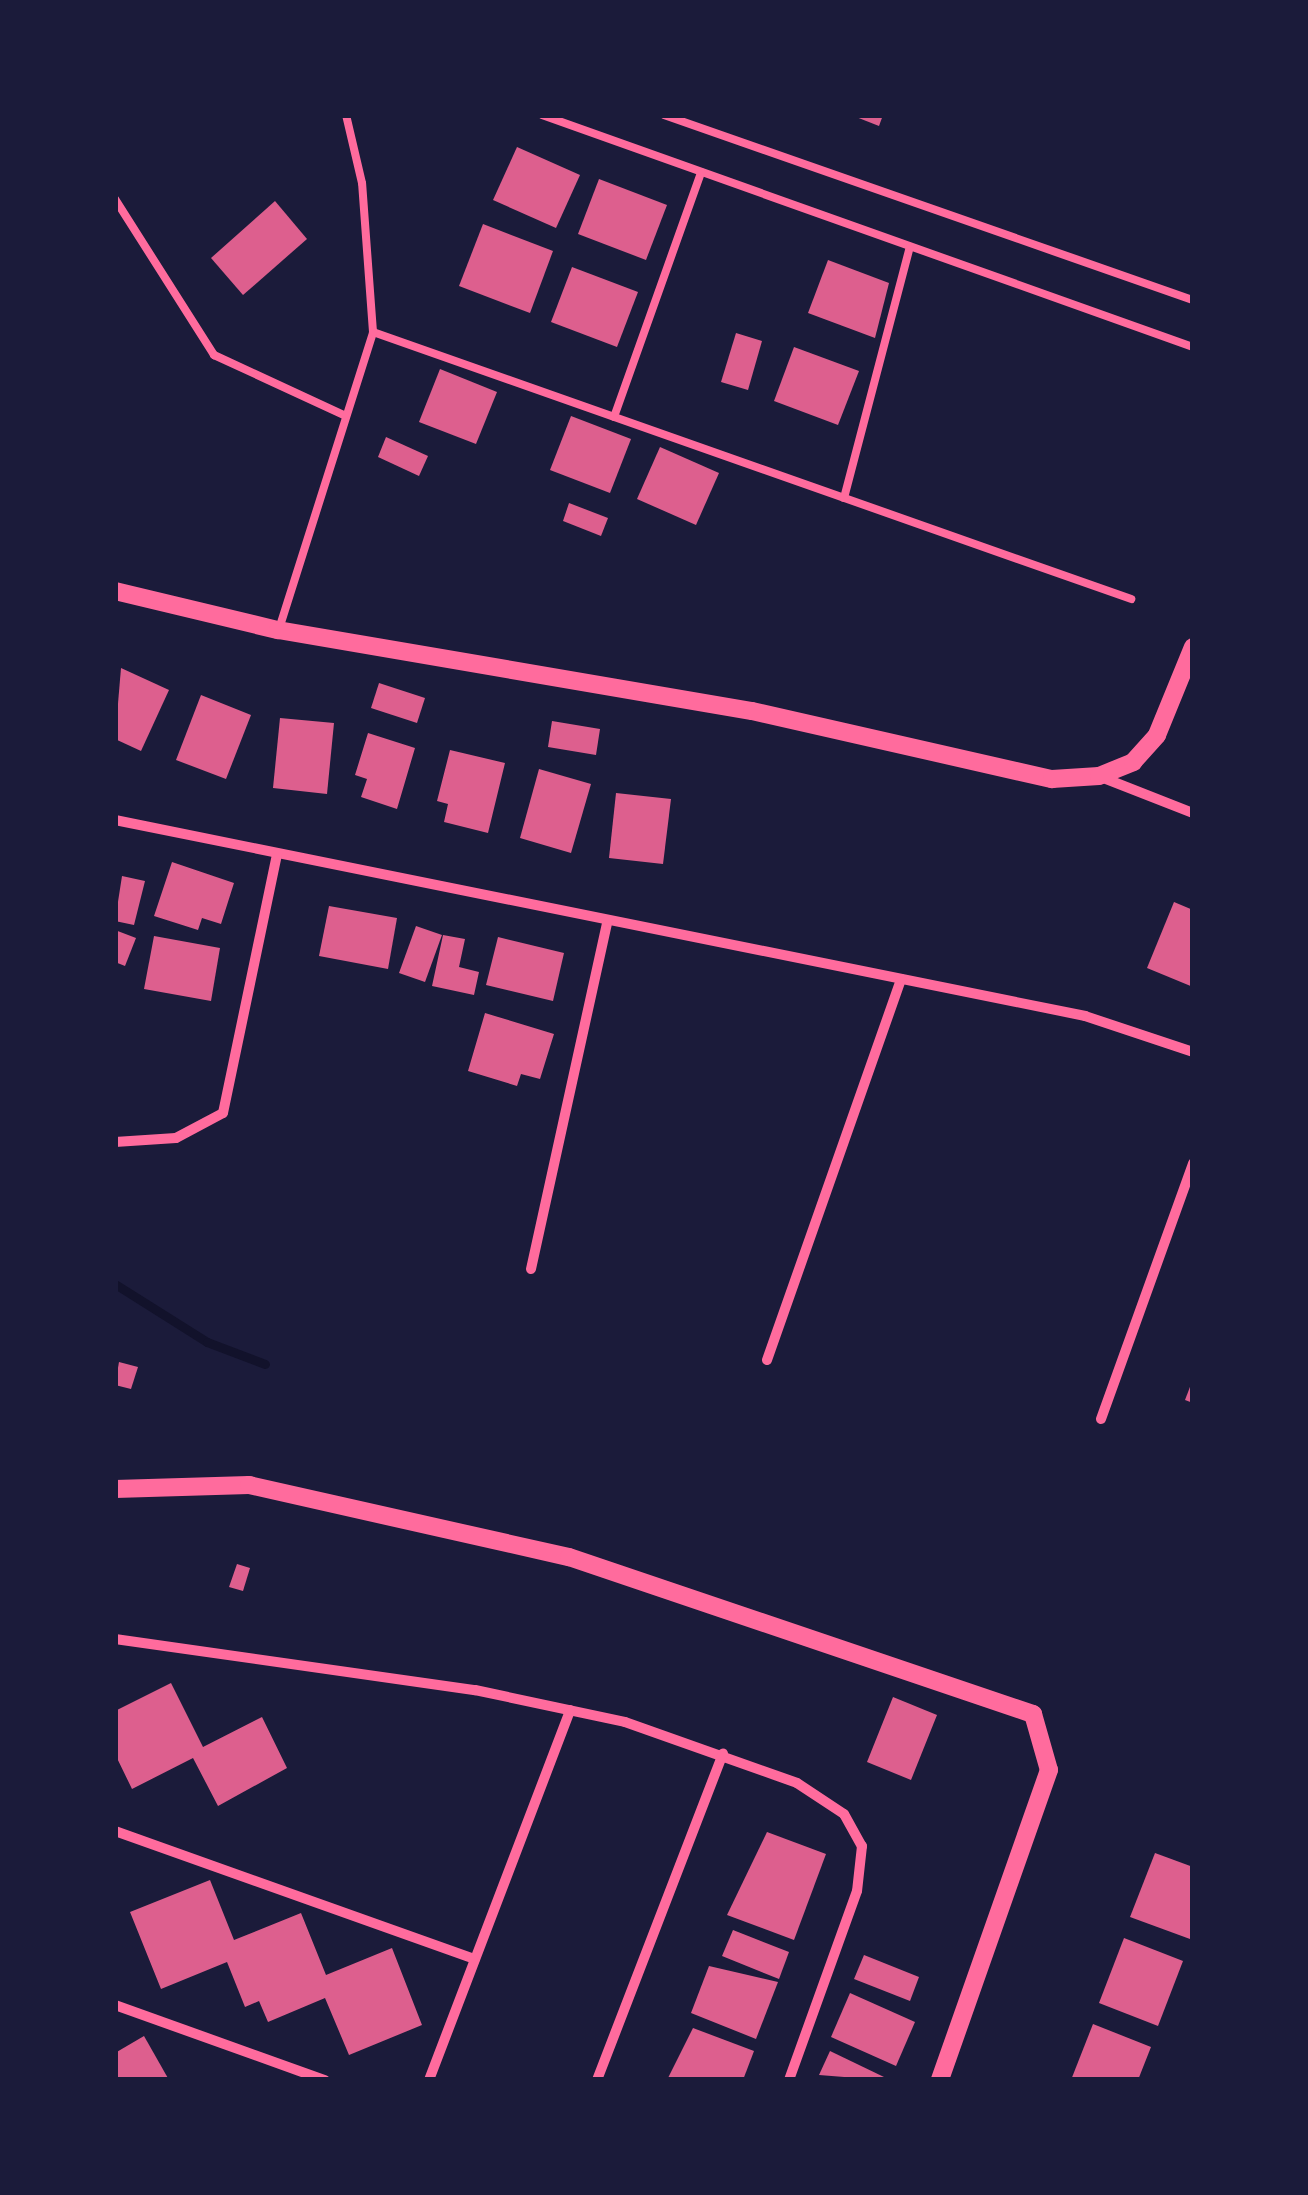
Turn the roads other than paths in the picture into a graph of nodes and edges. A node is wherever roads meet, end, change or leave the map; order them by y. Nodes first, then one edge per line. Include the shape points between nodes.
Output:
1 (346, 115) edge
2 (542, 115) edge
3 (664, 115) edge
4 (701, 172) junction
5 (115, 199) edge
6 (910, 247) junction
7 (1193, 300) edge
8 (372, 332) junction
9 (1193, 347) edge
10 (346, 416) junction
11 (614, 417) junction
12 (844, 498) junction
13 (115, 591) edge
14 (1131, 599) dead end
15 (278, 630) junction
16 (1193, 646) edge
17 (1099, 776) junction
18 (1193, 813) edge
19 (115, 820) edge
20 (277, 854) junction
21 (608, 920) junction
22 (901, 979) junction
23 (1193, 1052) edge
24 (115, 1142) edge
25 (1193, 1163) edge
26 (531, 1269) dead end
27 (767, 1360) dead end
28 (1101, 1418) dead end
29 (115, 1489) edge
30 (115, 1639) edge
31 (570, 1710) junction
32 (723, 1753) junction
33 (115, 1831) edge
34 (475, 1959) junction
35 (115, 2005) edge
36 (325, 2080) edge
37 (429, 2080) edge
38 (597, 2080) edge
39 (789, 2080) edge
40 (940, 2080) edge

1 - 8 lane via 362,183
2 - 4 lane
3 - 7 lane
4 - 6 lane
4 - 11 lane
5 - 10 lane via 214,354
6 - 9 lane
6 - 12 lane
8 - 10 lane
8 - 11 lane
10 - 15 lane
11 - 12 lane
12 - 14 lane
13 - 15 street
15 - 17 street via 752,711 992,772
16 - 17 street via 1157,736 1133,762
17 - 18 street
19 - 20 street
20 - 21 street
20 - 24 street via 223,1113 176,1138
21 - 22 street
21 - 26 street
22 - 23 street via 1084,1016
22 - 27 street
25 - 28 street
29 - 40 street via 249,1485 569,1557 1032,1714 1049,1770
30 - 31 street via 357,1667
31 - 32 street
31 - 34 street
32 - 38 street
32 - 39 street via 844,1814 862,1846 857,1891
33 - 34 street
34 - 37 street
35 - 36 street

